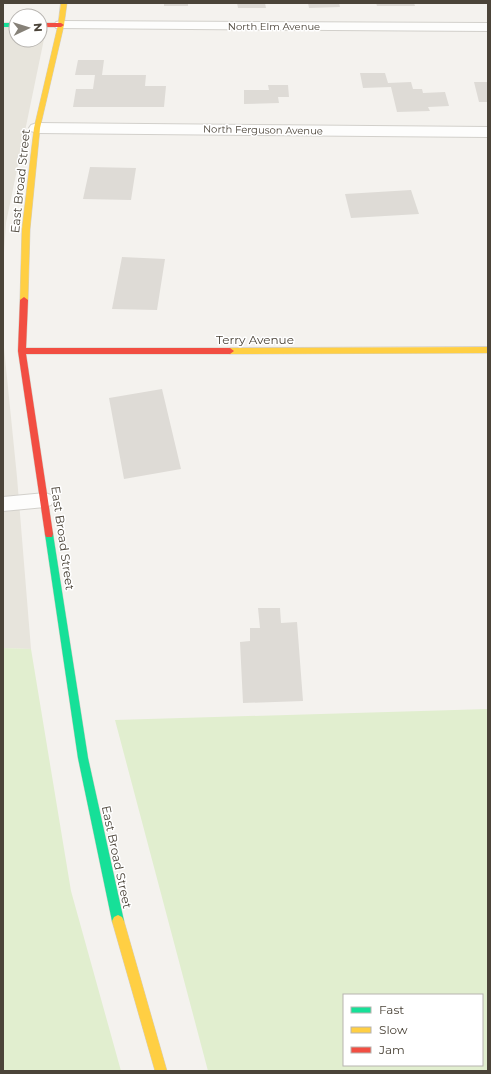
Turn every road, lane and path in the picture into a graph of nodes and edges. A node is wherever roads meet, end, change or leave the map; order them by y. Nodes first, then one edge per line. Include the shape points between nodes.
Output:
1 (64, 3) edge
2 (48, 25) edge
3 (61, 25) junction
4 (488, 27) edge
5 (37, 128) junction
6 (488, 132) edge
7 (488, 350) edge
8 (22, 351) junction
9 (45, 500) junction
10 (3, 504) edge
11 (161, 1071) edge

1 - 3 street, East Broad Street
2 - 3 street
3 - 4 street, North Elm Avenue
3 - 5 street, East Broad Street
5 - 6 street, North Ferguson Avenue
5 - 8 street, East Broad Street via 26,229
7 - 8 street, Terry Avenue
8 - 9 street, East Broad Street
9 - 10 lane
9 - 11 street, East Broad Street via 83,758 121,936

